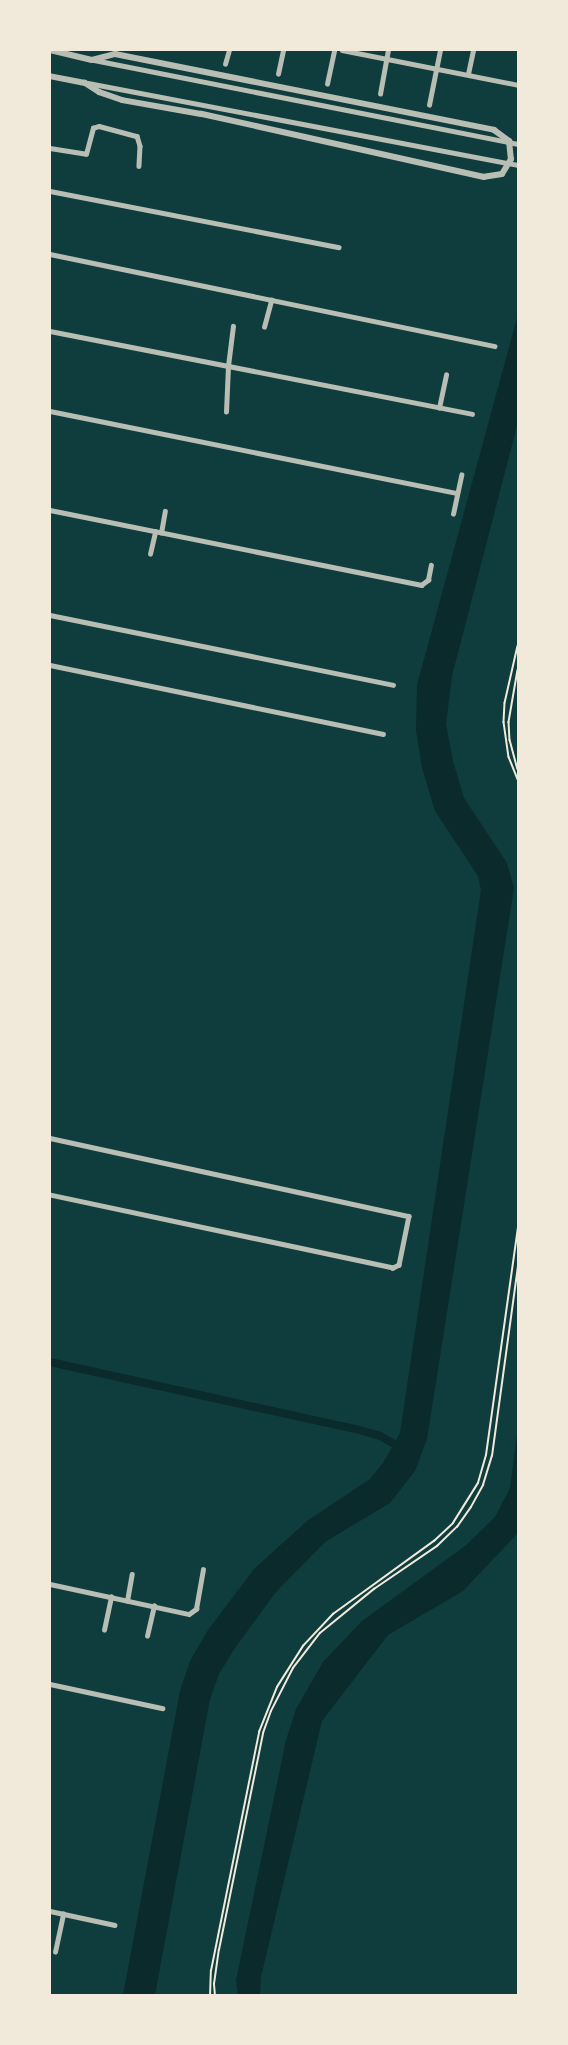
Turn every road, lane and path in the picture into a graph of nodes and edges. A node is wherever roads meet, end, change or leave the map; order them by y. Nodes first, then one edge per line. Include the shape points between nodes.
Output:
1 (50, 50) edge
2 (229, 50) edge
3 (283, 50) edge
4 (334, 50) edge
5 (342, 50) edge
6 (388, 50) edge
7 (440, 50) edge
8 (473, 50) edge
9 (387, 58) junction
10 (93, 60) junction
11 (225, 63) dead end
12 (437, 68) junction
13 (278, 74) dead end
14 (468, 74) junction
15 (50, 76) edge
16 (519, 76) edge
17 (85, 83) junction
18 (327, 84) dead end
19 (518, 85) edge
20 (380, 94) dead end
21 (429, 105) dead end
22 (519, 144) edge
23 (50, 148) edge
24 (519, 165) edge
25 (139, 166) dead end
26 (50, 191) edge
27 (339, 248) dead end
28 (50, 254) edge
29 (271, 300) junction
30 (233, 326) dead end
31 (264, 327) dead end
32 (50, 331) edge
33 (495, 346) dead end
34 (228, 366) junction
35 (446, 375) dead end
36 (439, 408) junction
37 (50, 411) edge
38 (226, 412) dead end
39 (472, 414) dead end
40 (461, 475) dead end
41 (457, 493) junction
42 (50, 510) edge
43 (165, 511) dead end
44 (453, 514) dead end
45 (158, 532) junction
46 (150, 554) dead end
47 (430, 565) dead end
48 (50, 615) edge
49 (519, 646) edge
50 (50, 665) edge
51 (519, 670) edge
52 (393, 685) dead end
53 (383, 734) dead end
54 (519, 769) edge
55 (519, 779) edge
56 (50, 1138) edge
57 (50, 1195) edge
58 (519, 1228) edge
59 (519, 1265) edge
60 (203, 1570) dead end
61 (132, 1574) dead end
62 (50, 1584) edge
63 (111, 1597) junction
64 (127, 1601) junction
65 (154, 1606) junction
66 (104, 1630) dead end
67 (147, 1636) dead end
68 (50, 1684) edge
69 (162, 1708) dead end
70 (50, 1911) edge
71 (63, 1914) junction
72 (115, 1925) dead end
73 (55, 1952) dead end
74 (210, 1995) edge
75 (215, 1995) edge

1 - 10 street
2 - 11 street
3 - 13 street
4 - 18 street
5 - 9 street
6 - 9 street
7 - 12 street
8 - 14 street
9 - 12 street
9 - 20 street
10 - 17 street via 115,54 494,130 509,141 511,159 502,174 484,177 212,116 122,100
10 - 22 street
12 - 14 street
12 - 21 street
14 - 19 street
15 - 17 street
16 - 19 street
17 - 24 street
23 - 25 street via 86,154 93,128 99,126 137,136
26 - 27 street
28 - 29 street
29 - 31 street
29 - 33 street
30 - 34 street
32 - 34 street
34 - 36 street
34 - 38 street
35 - 36 street
36 - 39 street
37 - 41 street
40 - 41 street
41 - 44 street
42 - 45 street
43 - 45 street
45 - 46 street
45 - 47 street via 421,585 428,580
48 - 52 street
49 - 55 path via 504,722 509,757
50 - 53 street
51 - 54 path via 509,722
56 - 57 street via 407,1214 409,1220 399,1265 393,1269
58 - 74 path via 486,1455 478,1483 453,1523 434,1541 333,1614 303,1646 277,1687 259,1732 211,1971
59 - 75 path via 492,1456 471,1507 437,1546 374,1588 320,1633 293,1668 271,1711 263,1733 214,1977
60 - 65 street via 194,1612
61 - 64 street
62 - 63 street
63 - 64 street
63 - 66 street
64 - 65 street
65 - 67 street
68 - 69 street
70 - 71 street
71 - 72 street
71 - 73 street

